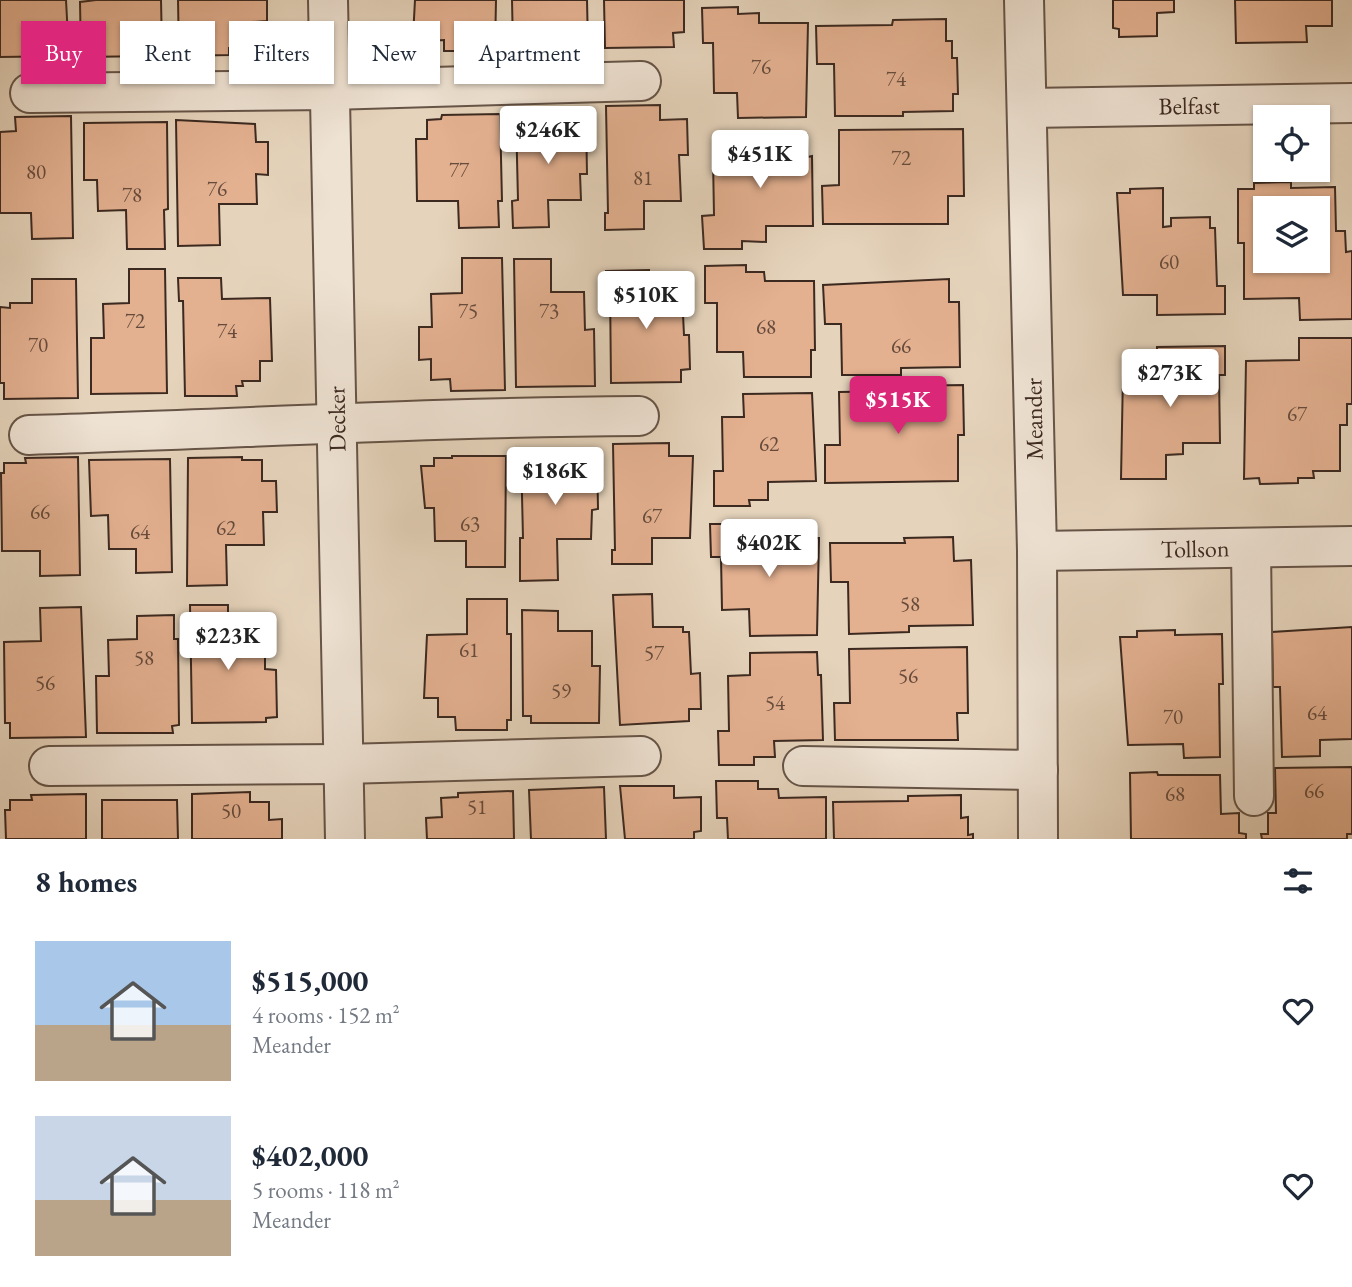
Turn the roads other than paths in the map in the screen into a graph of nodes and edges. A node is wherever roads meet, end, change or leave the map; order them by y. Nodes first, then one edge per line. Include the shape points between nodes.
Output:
1 (328, 0) edge
2 (1024, 0) edge
3 (641, 81) dead end
4 (330, 90) junction
5 (30, 93) dead end
6 (1352, 103) edge
7 (1027, 108) junction
8 (639, 416) dead end
9 (337, 426) junction
10 (29, 435) dead end
11 (1352, 546) edge
12 (1251, 548) junction
13 (1037, 551) junction
14 (641, 756) dead end
15 (344, 764) junction
16 (48, 766) dead end
17 (803, 766) dead end
18 (1038, 770) junction
19 (1254, 796) dead end
20 (345, 839) edge
21 (1038, 839) edge

1 - 4 street, Decker
2 - 7 street, Meander
3 - 4 street
4 - 5 street
4 - 9 street, Decker
6 - 7 street, Belfast
7 - 13 street, Meander
8 - 9 street via 489,417
9 - 10 street
9 - 15 street, Decker
11 - 12 street, Tollson
12 - 13 street, Tollson
12 - 19 street
13 - 18 street, Meander
14 - 15 street
15 - 16 street
15 - 20 street, Decker
17 - 18 street
18 - 21 street, Meander

